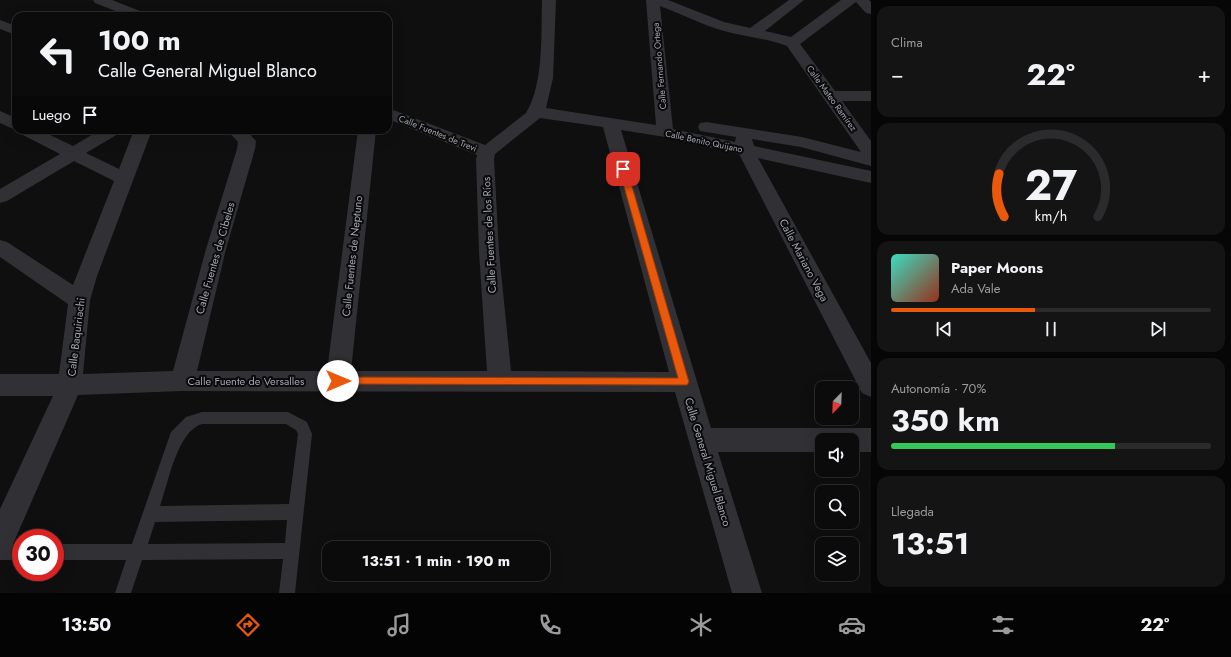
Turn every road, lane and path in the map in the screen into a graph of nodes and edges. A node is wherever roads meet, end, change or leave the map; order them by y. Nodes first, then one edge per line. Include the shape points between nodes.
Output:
1 (100, 0) edge
2 (549, 0) edge
3 (798, 0) edge
4 (850, 0) edge
5 (861, 0) edge
6 (659, 1) edge
7 (122, 9) junction
8 (871, 10) edge
9 (115, 12) edge
10 (130, 12) edge
11 (0, 24) edge
12 (12, 29) edge
13 (752, 34) junction
14 (792, 43) junction
15 (831, 96) junction
16 (871, 96) edge
17 (538, 109) junction
18 (392, 115) edge
19 (0, 116) edge
20 (12, 122) edge
21 (610, 123) junction
22 (664, 126) junction
23 (34, 134) edge
24 (105, 134) edge
25 (141, 134) edge
26 (241, 134) edge
27 (366, 134) edge
28 (743, 141) junction
29 (487, 152) junction
30 (871, 153) edge
31 (72, 154) junction
32 (871, 160) edge
33 (871, 177) edge
34 (124, 180) junction
35 (0, 197) edge
36 (0, 247) edge
37 (79, 300) junction
38 (500, 380) junction
39 (182, 381) junction
40 (338, 381) junction
41 (684, 382) junction
42 (0, 385) edge
43 (70, 385) junction
44 (871, 386) edge
45 (702, 440) junction
46 (871, 440) edge
47 (296, 512) junction
48 (150, 514) junction
49 (0, 541) edge
50 (292, 551) junction
51 (0, 552) edge
52 (12, 552) edge
53 (64, 552) edge
54 (137, 552) junction
55 (123, 593) edge
56 (287, 593) edge
57 (747, 593) edge

1 - 7 street
2 - 17 street via 546,62
3 - 13 street
4 - 14 street
5 - 8 street
6 - 13 street via 714,24
6 - 22 street, Calle Fernando Ortega
7 - 9 street
7 - 10 street
11 - 12 street
13 - 14 street
14 - 15 street, Calle Mateo Ramírez
15 - 16 street
15 - 30 street, Calle Mateo Ramírez
17 - 21 street, Calle Benito Quijano
17 - 22 street, Calle Benito Quijano
17 - 29 street
18 - 29 street, Calle Fuentes de Trevi
19 - 20 street
21 - 22 street, Calle Benito Quijano
21 - 41 street, Calle General Miguel Blanco
22 - 28 street, Calle Benito Quijano
23 - 31 street
24 - 31 street
25 - 34 street, Calle Baquiriachi
26 - 39 street, Calle Fuentes de Cibeles via 247,141 246,149 216,249
27 - 40 street, Calle Fuentes de Neptuno
28 - 32 street, Calle Benito Quijano via 802,142
28 - 33 street, Calle Benito Quijano
28 - 44 street, Calle Mariano Vega
29 - 38 street, Calle Fuentes de los Ríos via 485,159 489,252
31 - 34 street
31 - 35 street
34 - 37 street, Calle Baquiriachi
36 - 37 street
37 - 43 street, Calle Baquiriachi
38 - 40 street, Calle Fuente de Versalles
38 - 41 street, Calle Fuente de Versalles
39 - 40 street, Calle Fuente de Versalles
39 - 43 street, Calle Fuente de Versalles
41 - 45 street, Calle General Miguel Blanco
42 - 43 street, Calle Fuente de Versalles
43 - 49 street, Calle Baquiriachi
45 - 46 street
45 - 57 street, Calle General Miguel Blanco
47 - 48 lane
47 - 48 lane via 305,434 302,426 288,418 202,418 191,421 176,437
47 - 50 lane
48 - 54 lane
50 - 54 lane
50 - 56 lane
51 - 52 lane
53 - 54 lane
54 - 55 lane

